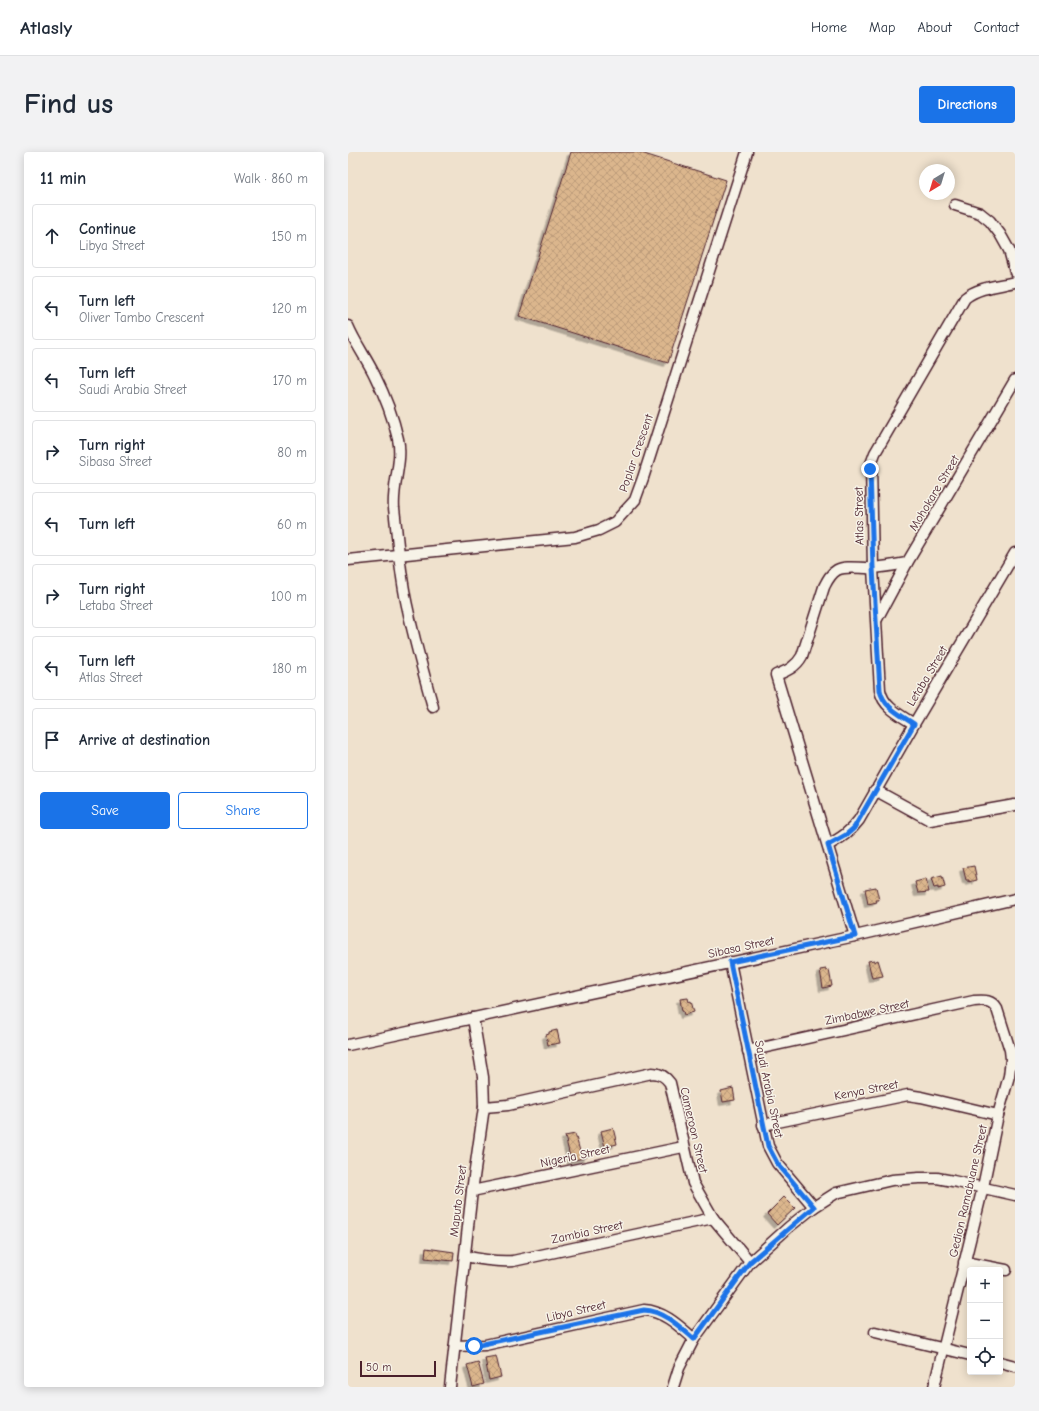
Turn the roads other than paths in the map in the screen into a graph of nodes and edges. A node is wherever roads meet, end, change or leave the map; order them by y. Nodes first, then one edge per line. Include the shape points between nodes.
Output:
1 (748, 152) edge
2 (955, 205) dead end
3 (1015, 272) edge
4 (1015, 282) edge
5 (348, 326) edge
6 (1015, 380) edge
7 (1015, 553) edge
8 (399, 555) junction
9 (348, 560) edge
10 (907, 564) junction
11 (873, 568) junction
12 (877, 619) junction
13 (433, 707) dead end
14 (914, 724) junction
15 (876, 790) junction
16 (1015, 805) edge
17 (828, 845) junction
18 (1015, 899) edge
19 (855, 936) junction
20 (730, 962) junction
21 (992, 1003) joint
22 (473, 1018) junction
23 (348, 1045) edge
24 (748, 1051) junction
25 (484, 1107) junction
26 (998, 1115) junction
27 (763, 1125) junction
28 (684, 1147) junction
29 (983, 1187) junction
30 (472, 1191) junction
31 (1015, 1195) edge
32 (814, 1207) junction
33 (714, 1218) junction
34 (465, 1256) junction
35 (750, 1262) junction
36 (964, 1262) junction
37 (1006, 1270) dead end
38 (875, 1332) dead end
39 (694, 1339) junction
40 (456, 1346) junction
41 (943, 1349) junction
42 (967, 1354) edge
43 (1003, 1363) edge
44 (1015, 1366) edge
45 (450, 1387) edge
46 (674, 1387) edge
47 (934, 1387) edge

1 - 8 street, Poplar Crescent via 643,478 635,500 624,513 615,522 599,530 575,537
2 - 3 street via 980,213 990,221 1009,250
4 - 11 street, Atlas Street via 980,290 965,298 875,453 870,469
5 - 8 street via 385,400 398,441 394,503
6 - 10 street, Mohokare Street
7 - 14 street, Letaba Street
8 - 9 street, Poplar Crescent
8 - 13 street via 408,609
10 - 11 street
10 - 12 street, Mohokare Street
11 - 12 street, Atlas Street
11 - 17 street via 844,568 829,577 800,661 792,668 776,675
12 - 14 street, Atlas Street via 880,694 890,708
14 - 15 street, Letaba Street
15 - 16 street via 930,820
15 - 17 street, Letaba Street via 854,828
17 - 19 street
18 - 19 street, Sibasa Street
19 - 20 street, Sibasa Street
20 - 22 street, Sibasa Street
20 - 24 street, Saudi Arabia Street
21 - 24 street, Zimbabwe Street via 974,1001
21 - 26 street, Gedion Ramabuane Street via 1000,1014 1011,1059
22 - 23 street, Sibasa Street
22 - 25 street, Maputo Street via 483,1076
24 - 27 street, Saudi Arabia Street
25 - 28 street, Cameroon Street via 508,1105 656,1073 670,1083
25 - 30 street, Maputo Street
26 - 27 street, Kenya Street via 908,1095
26 - 29 street, Gedion Ramabuane Street
27 - 32 street, Saudi Arabia Street via 768,1146 777,1163
28 - 30 street, Nigeria Street
28 - 33 street, Cameroon Street via 693,1184
29 - 31 street
29 - 32 street via 937,1178 908,1178 836,1193
29 - 36 street, Gedion Ramabuane Street
30 - 34 street, Maputo Street
32 - 35 street
33 - 34 street, Zambia Street via 514,1261 487,1261
33 - 35 street, Cameroon Street
34 - 40 street, Maputo Street
35 - 39 street
36 - 37 street
36 - 41 street, Gedion Ramabuane Street
38 - 41 street
39 - 40 street, Libya Street via 665,1316 644,1310 485,1344
39 - 46 street via 679,1368
40 - 45 street, Maputo Street
41 - 42 street
41 - 47 street, Gedion Ramabuane Street
43 - 44 street

